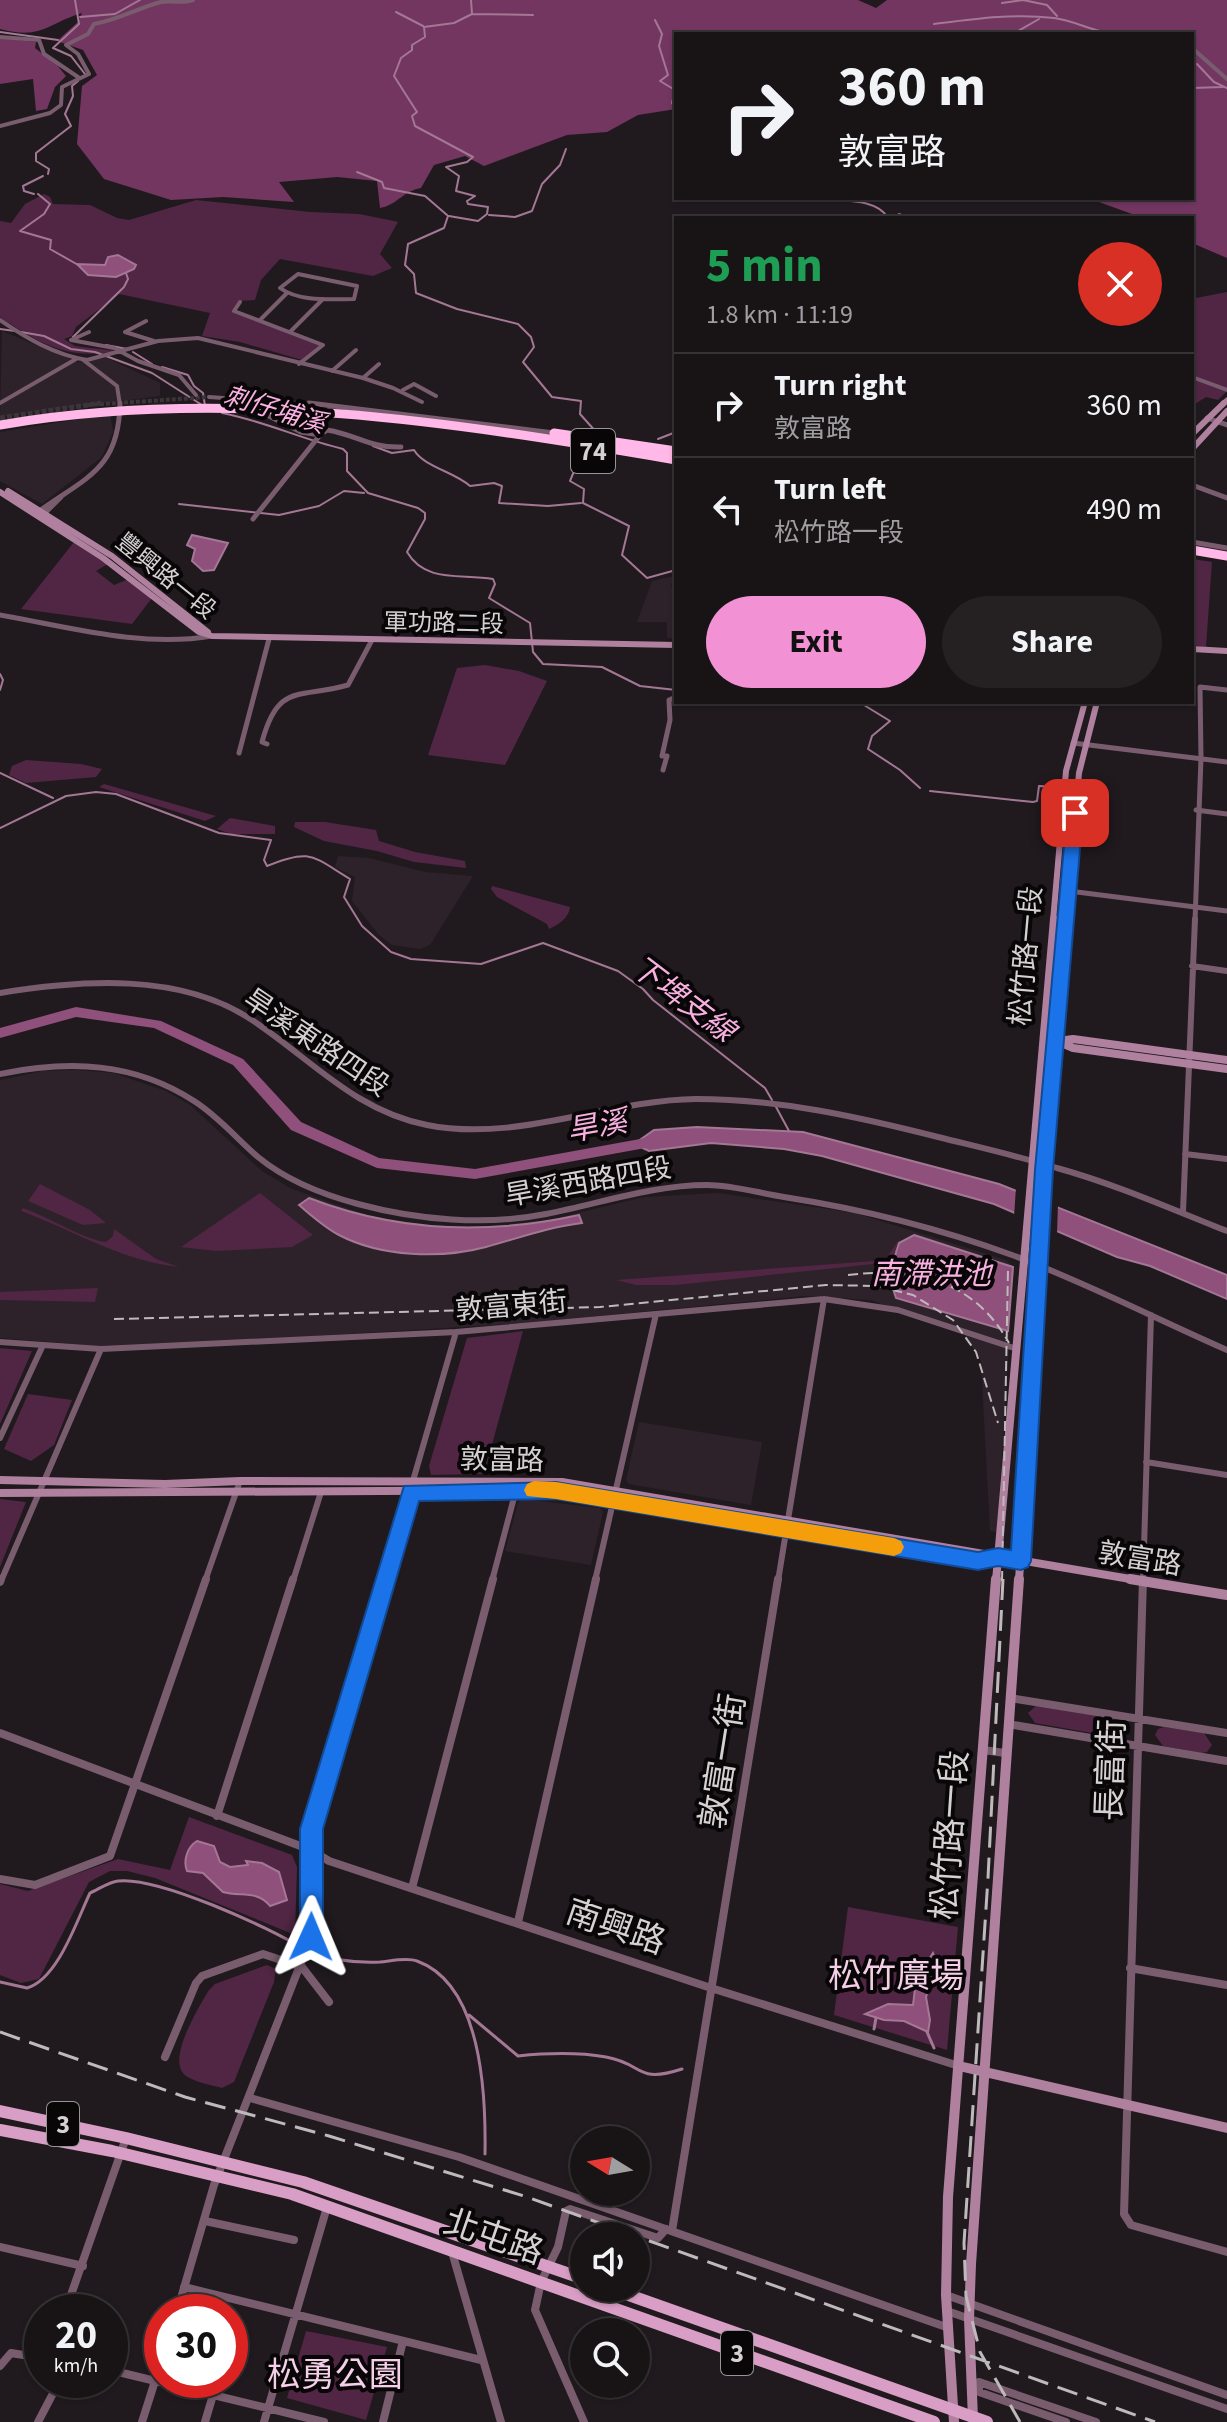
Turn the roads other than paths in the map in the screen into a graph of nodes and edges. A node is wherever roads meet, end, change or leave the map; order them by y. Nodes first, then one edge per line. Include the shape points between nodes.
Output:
1 (193, 0) edge
2 (0, 37) edge
3 (1194, 50) edge
4 (78, 77) junction
5 (1227, 79) edge
6 (0, 126) edge
7 (287, 293) junction
8 (323, 299) junction
9 (240, 302) dead end
10 (0, 320) edge
11 (260, 320) junction
12 (146, 321) dead end
13 (291, 331) junction
14 (89, 332) dead end
15 (154, 341) junction
16 (356, 350) dead end
17 (121, 351) junction
18 (79, 359) junction
19 (299, 364) junction
20 (379, 364) dead end
21 (332, 371) junction
22 (363, 378) junction
23 (1194, 378) edge
24 (403, 390) junction
25 (1227, 390) edge
26 (196, 395) dead end
27 (436, 396) dead end
28 (209, 397) tunnel mouth
29 (1227, 400) edge
30 (422, 402) dead end
31 (0, 403) edge
32 (230, 407) dead end
33 (1227, 411) edge
34 (270, 413) dead end
35 (1207, 418) junction
36 (1216, 421) junction
37 (0, 423) edge
38 (1227, 425) edge
39 (528, 429) junction
40 (1194, 432) edge
41 (524, 438) junction
42 (317, 439) junction
43 (401, 447) dead end
44 (1194, 447) edge
45 (674, 458) edge
46 (674, 458) edge
47 (674, 458) edge
48 (674, 458) edge
49 (1194, 486) edge
50 (0, 490) edge
51 (1227, 497) edge
52 (40, 514) junction
53 (253, 519) dead end
54 (1194, 548) edge
55 (1227, 554) edge
56 (0, 615) edge
57 (212, 636) junction
58 (269, 639) junction
59 (372, 640) junction
60 (674, 645) edge
61 (1194, 649) edge
62 (1227, 651) edge
63 (1227, 690) edge
64 (674, 698) edge
65 (1084, 704) edge
66 (1096, 704) edge
67 (1073, 743) junction
68 (267, 744) dead end
69 (1086, 745) junction
70 (239, 753) dead end
71 (1201, 758) junction
72 (1227, 762) edge
73 (663, 770) dead end
74 (1196, 810) junction
75 (1227, 814) edge
76 (1069, 891) junction
77 (1194, 906) junction
78 (1227, 911) edge
79 (1192, 966) junction
80 (1227, 971) edge
81 (0, 993) edge
82 (1057, 1041) junction
83 (1188, 1059) junction
84 (1227, 1060) edge
85 (1227, 1069) edge
86 (0, 1074) edge
87 (1185, 1154) junction
88 (1227, 1159) edge
89 (1032, 1166) junction
90 (1044, 1169) junction
91 (1183, 1212) junction
92 (1227, 1231) edge
93 (1025, 1257) junction
94 (1038, 1263) junction
95 (824, 1299) junction
96 (656, 1314) junction
97 (1151, 1315) junction
98 (456, 1332) junction
99 (0, 1342) edge
100 (43, 1345) junction
101 (101, 1349) junction
102 (1017, 1349) junction
103 (1227, 1350) edge
104 (0, 1438) edge
105 (1146, 1462) junction
106 (1227, 1475) edge
107 (0, 1480) edge
108 (414, 1480) junction
109 (41, 1481) junction
110 (240, 1481) junction
111 (516, 1490) junction
112 (238, 1492) junction
113 (321, 1492) junction
114 (0, 1493) edge
115 (411, 1493) junction
116 (36, 1494) junction
117 (615, 1495) junction
118 (787, 1524) junction
119 (998, 1557) junction
120 (1021, 1561) junction
121 (1142, 1581) junction
122 (0, 1582) edge
123 (1227, 1595) edge
124 (1010, 1698) junction
125 (1138, 1719) junction
126 (1008, 1724) junction
127 (0, 1733) edge
128 (1227, 1733) edge
129 (1137, 1746) junction
130 (983, 1750) junction
131 (1005, 1753) junction
132 (1227, 1761) edge
133 (135, 1786) junction
134 (217, 1816) junction
135 (311, 1850) junction
136 (0, 1879) edge
137 (412, 1888) junction
138 (518, 1922) junction
139 (302, 1967) junction
140 (1130, 1968) junction
141 (1227, 1985) edge
142 (711, 1988) junction
143 (329, 2002) dead end
144 (165, 2057) dead end
145 (959, 2066) junction
146 (984, 2073) junction
147 (250, 2098) junction
148 (1126, 2105) junction
149 (0, 2111) edge
150 (1227, 2128) edge
151 (0, 2130) edge
152 (126, 2138) junction
153 (121, 2153) junction
154 (224, 2161) junction
155 (218, 2176) junction
156 (327, 2205) junction
157 (205, 2221) junction
158 (669, 2230) junction
159 (294, 2240) dead end
160 (0, 2247) edge
161 (452, 2252) junction
162 (1227, 2252) edge
163 (83, 2266) junction
164 (549, 2267) junction
165 (570, 2274) edge
166 (541, 2282) junction
167 (184, 2287) junction
168 (72, 2294) edge
169 (182, 2294) edge
170 (946, 2295) junction
171 (647, 2302) edge
172 (970, 2305) junction
173 (947, 2311) junction
174 (294, 2314) junction
175 (969, 2319) junction
176 (949, 2328) junction
177 (403, 2341) junction
178 (24, 2355) edge
179 (481, 2360) junction
180 (0, 2366) edge
181 (1227, 2395) edge
182 (51, 2398) edge
183 (150, 2398) edge
184 (212, 2398) edge
185 (226, 2398) edge
186 (268, 2408) junction
187 (1227, 2409) edge
188 (954, 2416) edge
189 (973, 2419) edge
190 (38, 2422) edge
191 (142, 2422) edge
192 (205, 2422) edge
193 (264, 2422) edge
194 (322, 2422) edge
195 (383, 2422) edge
196 (501, 2422) edge
197 (584, 2422) edge
198 (934, 2422) edge
199 (987, 2422) edge
200 (1066, 2422) edge
201 (1096, 2422) edge

1 - 4 street via 166,1 94,24 88,34 66,45 89,74
2 - 4 street via 39,40 44,54
3 - 5 street
4 - 6 street via 60,89 61,105 54,110
7 - 8 street
7 - 8 street via 280,288 298,274 357,286 354,299
7 - 11 street
8 - 13 street
9 - 11 street via 234,311
10 - 18 street via 21,335
11 - 13 street
12 - 15 street via 125,332
13 - 19 street via 323,345
14 - 17 street via 71,340
15 - 17 street
15 - 19 street via 230,342
16 - 21 street
17 - 18 street
17 - 26 street via 179,375
18 - 31 street
18 - 52 street via 116,385 120,418 115,452
19 - 21 street
20 - 22 street
21 - 22 street
22 - 24 street
23 - 25 street
24 - 27 street via 414,384
24 - 30 street
28 - 39 street via 309,403
29 - 35 street
32 - 41 street
33 - 36 street
34 - 42 street
35 - 36 street
35 - 40 street
36 - 38 street
36 - 44 street
37 - 47 highway, 74 via 108,404 236,400 545,433
37 - 48 highway, 74 via 78,411 202,404 305,410
39 - 41 street
39 - 45 street
41 - 46 street
42 - 43 street via 327,430 350,434 376,448
42 - 53 street
49 - 51 street
50 - 52 street, 豐興路一段
52 - 57 street, 豐興路一段 via 133,577 199,632
54 - 55 highway
56 - 57 street via 171,640
57 - 58 street, 軍功路二段
58 - 59 street, 軍功路二段
58 - 70 street
59 - 60 street, 軍功路二段
59 - 68 street via 348,685 302,691 277,706 263,738
61 - 62 street
63 - 71 street via 1200,687
64 - 73 street via 669,700
65 - 67 street, 松竹路一段
66 - 69 street, 松竹路一段
67 - 69 street
67 - 89 street, 松竹路一段 via 1066,771
69 - 71 street
69 - 76 street, 松竹路一段
71 - 72 street
71 - 74 street
74 - 75 street
74 - 77 street
76 - 77 street
76 - 82 street, 松竹路一段
77 - 78 street
77 - 79 street
79 - 80 street
79 - 83 street
81 - 89 street, 旱溪東路四段 via 77,982 184,993 242,1013 361,1103 436,1126 485,1131 642,1102 732,1099 848,1114
82 - 83 street via 1073,1048
82 - 90 street, 松竹路一段
83 - 84 street
83 - 85 street
83 - 87 street
86 - 93 street, 旱溪西路四段 via 68,1064 146,1075 196,1102 286,1175 358,1204 422,1218 543,1215 634,1193 708,1185 856,1208
87 - 88 street
87 - 91 street
89 - 90 street, 旱溪東路四段
89 - 93 street, 松竹路一段
90 - 91 street, 旱溪東路四段 via 1072,1171
90 - 94 street, 松竹路一段
91 - 92 street, 旱溪東路四段
93 - 94 street, 旱溪西路四段
93 - 102 street, 松竹路一段
94 - 97 street, 旱溪西路四段
94 - 120 street, 松竹路一段
95 - 96 street, 敦富東街
95 - 102 street, 敦富東街 via 898,1310
95 - 118 street, 敦富一街
96 - 98 street, 敦富東街
96 - 117 street
97 - 103 street, 旱溪西路四段
97 - 105 street, 長富街
98 - 101 street, 敦富東街
98 - 108 street
99 - 100 street, 敦富東街
100 - 101 street, 敦富東街
100 - 104 street
101 - 109 street
102 - 119 street, 松竹路一段
105 - 106 street
105 - 121 street, 長富街
107 - 109 street, 敦富路
108 - 110 street, 敦富路
108 - 115 street
108 - 117 street, 敦富路 via 562,1482
109 - 110 street, 敦富路
109 - 116 street
110 - 112 street
111 - 115 street, 敦富路
111 - 117 street, 敦富路
111 - 137 street
112 - 113 street, 敦富路
112 - 116 street, 敦富路
112 - 133 street
113 - 115 street, 敦富路
113 - 134 street
114 - 116 street, 敦富路
115 - 135 street via 312,1829
116 - 122 street
117 - 118 street, 敦富路
117 - 138 street
118 - 119 street, 敦富路 via 978,1561
118 - 142 street, 敦富一街
119 - 120 street, 敦富路
119 - 130 street, 松竹路一段
120 - 121 street, 敦富路
120 - 124 street, 松竹路一段
121 - 123 street, 敦富路
121 - 125 street, 長富街
124 - 125 street
124 - 126 street, 松竹路一段
125 - 128 street
125 - 129 street, 長富街
126 - 129 street
126 - 131 street, 松竹路一段
127 - 133 street, 南興路
129 - 132 street
129 - 140 street, 長富街
130 - 131 street
130 - 145 street, 松竹路一段
131 - 146 street, 松竹路一段
133 - 134 street, 南興路
133 - 136 street via 110,1856 35,1885
134 - 135 street, 南興路
135 - 137 street, 南興路
135 - 139 street via 311,1937
137 - 138 street, 南興路
138 - 142 street, 南興路
139 - 143 street
139 - 144 street via 263,1954 202,1976
139 - 147 street
140 - 141 street
140 - 148 street, 長富街
142 - 145 street, 南興路
142 - 158 street, 敦富一街
145 - 146 street, 南興路
145 - 170 street, 松竹路一段
146 - 148 street, 南興路
146 - 172 street, 松竹路一段
147 - 154 street
147 - 158 street via 470,2162
148 - 150 street, 南興路
148 - 162 street, 長富街 via 1124,2214 1131,2225
149 - 152 main road, 3
151 - 153 main road, 3
152 - 153 street
152 - 154 main road, 北屯路 / 3
153 - 155 main road, 北屯路 / 3
153 - 163 street
154 - 155 street
154 - 164 main road, 北屯路 / 3 via 303,2182
155 - 156 main road, 北屯路 / 3
155 - 157 street
156 - 161 main road, 北屯路 / 3
156 - 174 street
157 - 159 street
157 - 167 street
158 - 164 street via 658,2238 570,2209
158 - 176 street
160 - 163 street
161 - 166 main road, 北屯路 / 3
161 - 179 street
163 - 168 street
164 - 165 main road, 北屯路 / 3
164 - 166 street
166 - 197 street via 535,2310
166 - 198 main road, 北屯路 / 3
167 - 169 street
167 - 174 street
170 - 172 street
170 - 173 street, 松竹路一段
171 - 188 main road, 3
172 - 175 street, 松竹路一段
172 - 181 street
173 - 175 street
173 - 176 street, 松竹路一段
174 - 177 street
174 - 186 street
175 - 187 street
175 - 189 street, 松竹路一段
176 - 188 street, 松竹路一段
177 - 179 street
177 - 195 street
178 - 180 street via 11,2353
179 - 196 street
182 - 190 street
183 - 191 street
184 - 192 street
185 - 186 street
186 - 193 street
186 - 194 street
188 - 189 main road, 3
189 - 199 main road, 3
200 - 201 street via 979,2392 979,2382

